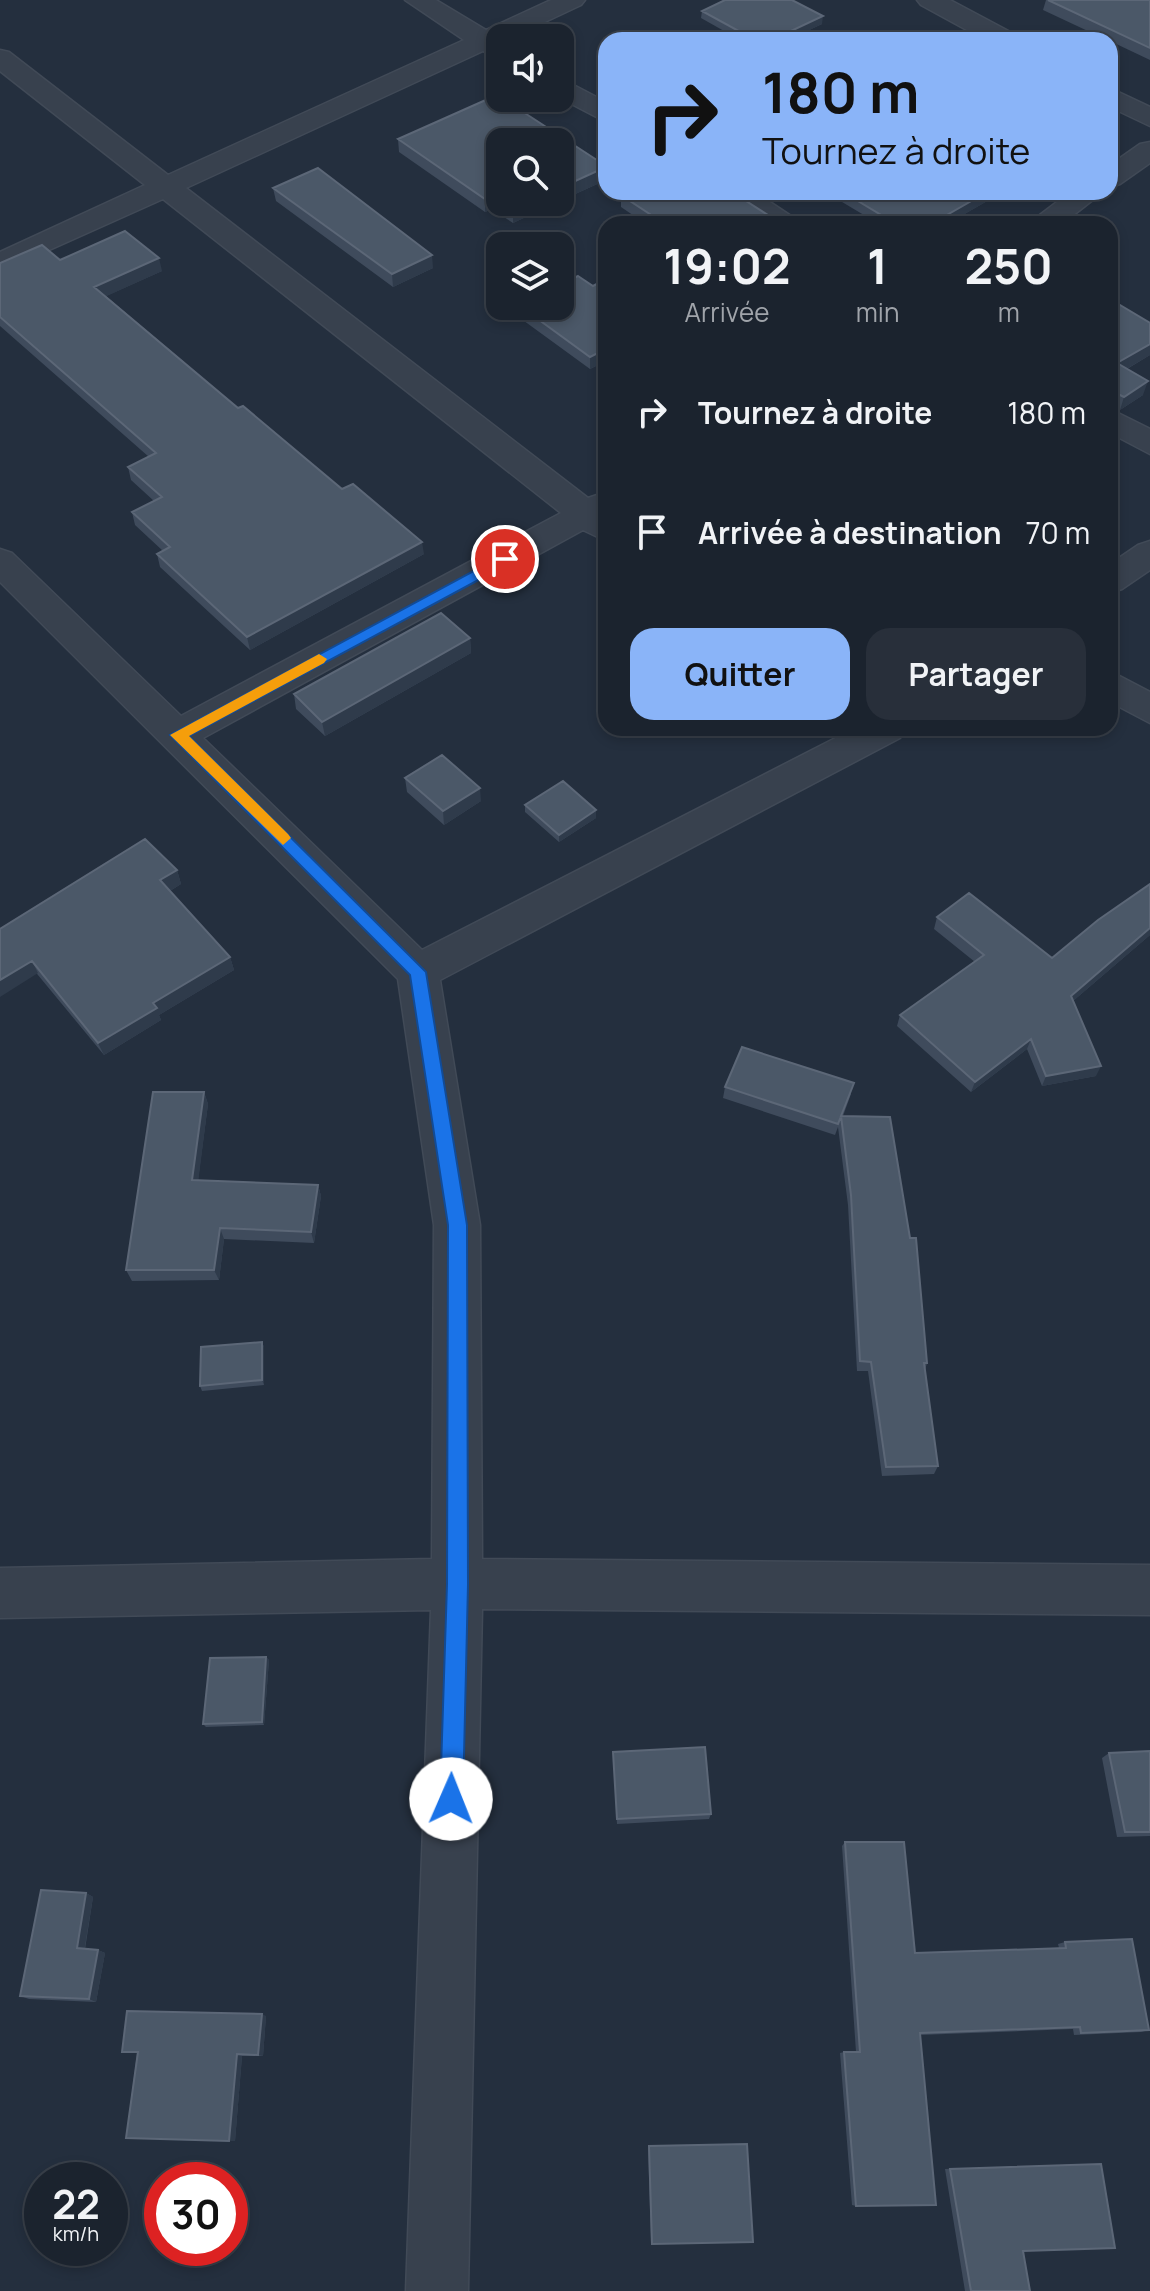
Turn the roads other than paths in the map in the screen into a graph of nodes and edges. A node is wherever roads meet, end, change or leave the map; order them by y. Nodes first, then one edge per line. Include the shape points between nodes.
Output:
1 (418, 0) edge
2 (572, 0) edge
3 (930, 0) edge
4 (529, 24) edge
5 (990, 32) edge
6 (486, 41) edge
7 (486, 48) edge
8 (0, 58) edge
9 (574, 95) edge
10 (1118, 100) edge
11 (598, 109) edge
12 (1150, 118) edge
13 (1150, 150) edge
14 (1118, 172) edge
15 (165, 187) junction
16 (748, 200) edge
17 (1078, 200) edge
18 (775, 216) edge
19 (1054, 216) edge
20 (0, 263) edge
21 (1118, 424) edge
22 (1150, 443) edge
23 (598, 514) edge
24 (598, 517) edge
25 (1150, 553) edge
26 (0, 561) edge
27 (1118, 575) edge
28 (1118, 689) edge
29 (1150, 710) edge
30 (178, 735) junction
31 (863, 736) edge
32 (418, 972) junction
33 (457, 1584) junction
34 (1150, 1590) edge
35 (0, 1593) edge
36 (437, 2291) edge

1 - 6 street
2 - 4 street
3 - 5 street
7 - 15 street
8 - 15 street
9 - 11 street
10 - 12 street
13 - 14 street
15 - 20 street
15 - 23 street
16 - 18 street
17 - 19 street
21 - 22 street
24 - 30 street
25 - 27 street
26 - 30 street
28 - 29 street
30 - 32 street
31 - 32 street
32 - 33 street via 457,1225
33 - 34 street
33 - 35 street
33 - 36 street

